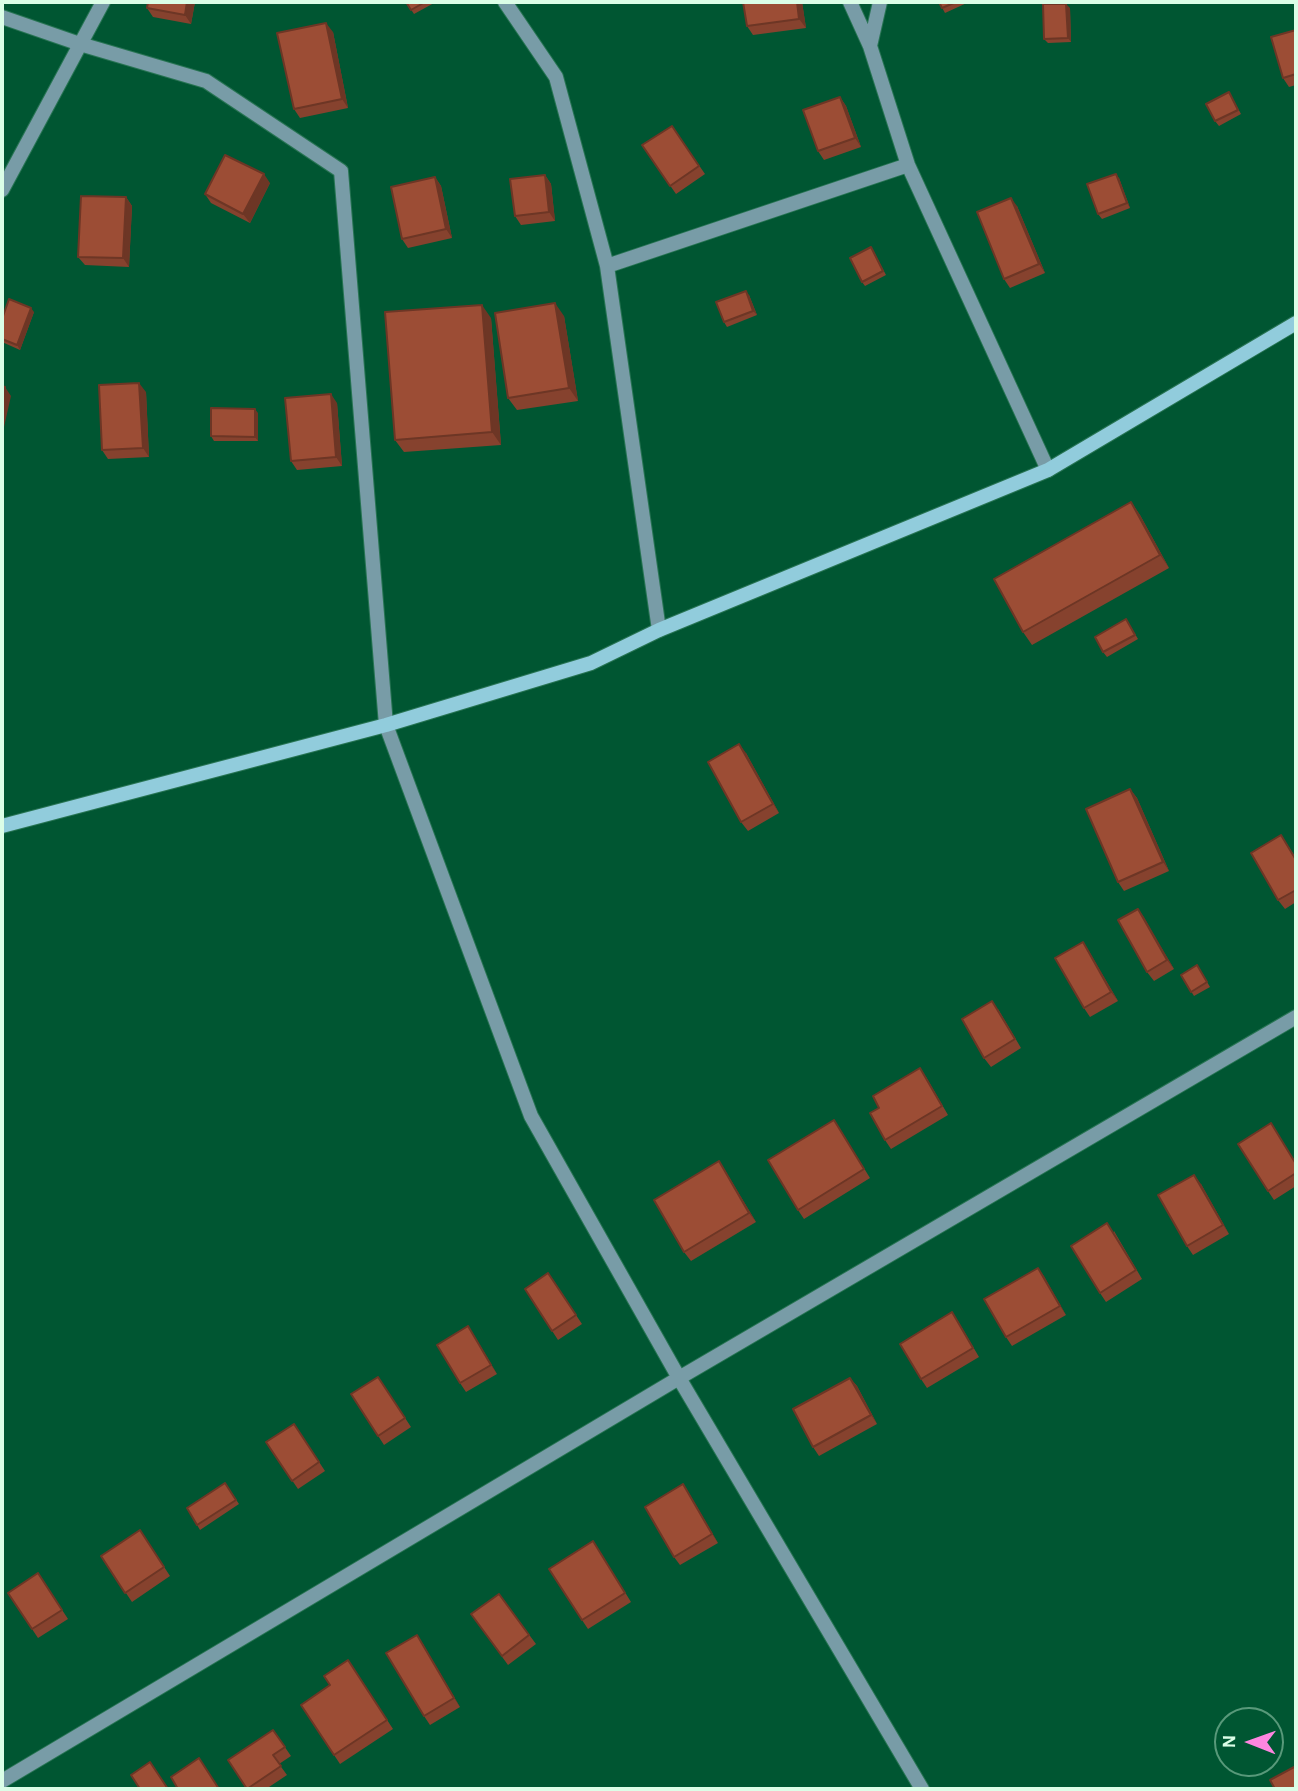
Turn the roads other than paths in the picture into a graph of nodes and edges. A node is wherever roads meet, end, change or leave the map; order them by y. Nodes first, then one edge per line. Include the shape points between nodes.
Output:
1 (103, 2) edge
2 (505, 2) edge
3 (850, 2) edge
4 (880, 2) edge
5 (2, 18) edge
6 (80, 44) junction
7 (870, 46) junction
8 (908, 165) junction
9 (2, 190) edge
10 (607, 266) junction
11 (1296, 323) edge
12 (1048, 470) junction
13 (659, 630) junction
14 (386, 725) junction
15 (2, 826) edge
16 (1296, 1017) edge
17 (679, 1378) junction
18 (2, 1781) edge
19 (922, 1789) edge

1 - 6 street
2 - 10 street via 556,77
3 - 7 street
4 - 7 street
5 - 6 street
6 - 9 street
6 - 14 street via 206,81 341,171
7 - 8 street
8 - 10 street
8 - 12 street
10 - 13 street
11 - 12 street
12 - 13 street
13 - 14 street via 591,663
14 - 15 street
14 - 17 street via 531,1116
16 - 17 street
17 - 18 street
17 - 19 street

